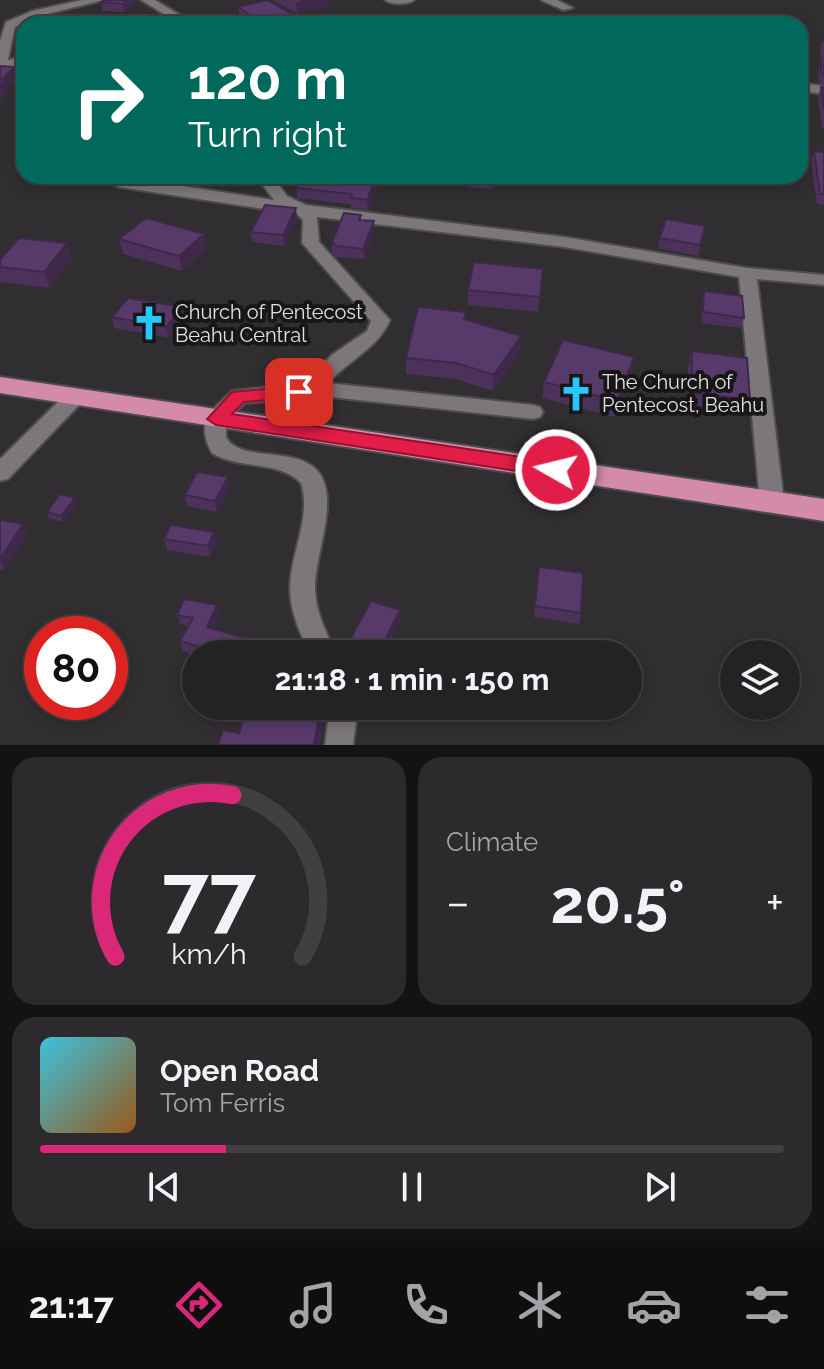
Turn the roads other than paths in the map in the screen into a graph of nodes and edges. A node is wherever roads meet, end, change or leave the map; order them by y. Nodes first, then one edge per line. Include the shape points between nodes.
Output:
1 (98, 0) edge
2 (147, 0) edge
3 (391, 0) edge
4 (408, 0) edge
5 (547, 0) edge
6 (567, 8) dead end
7 (30, 16) edge
8 (175, 16) edge
9 (16, 22) edge
10 (0, 65) edge
11 (132, 184) edge
12 (270, 184) edge
13 (303, 210) junction
14 (747, 273) junction
15 (824, 280) edge
16 (0, 385) edge
17 (311, 388) junction
18 (74, 398) junction
19 (533, 412) dead end
20 (216, 419) junction
21 (0, 473) edge
22 (772, 502) junction
23 (824, 510) edge
24 (317, 640) edge
25 (342, 720) edge
26 (339, 745) edge

1 - 7 street
2 - 8 street
3 - 4 street
5 - 6 street
9 - 10 street via 6,28
11 - 13 street
12 - 13 street via 281,199
13 - 14 street via 564,242
13 - 17 street via 311,220 310,243 381,320 375,334 340,358
14 - 15 street
14 - 22 street
16 - 18 highway
17 - 19 street
17 - 20 street via 239,396
18 - 20 highway
18 - 21 street
20 - 22 highway
20 - 24 street via 220,448 236,456 299,466 312,481 314,512 303,579 305,615
22 - 23 highway
25 - 26 street

